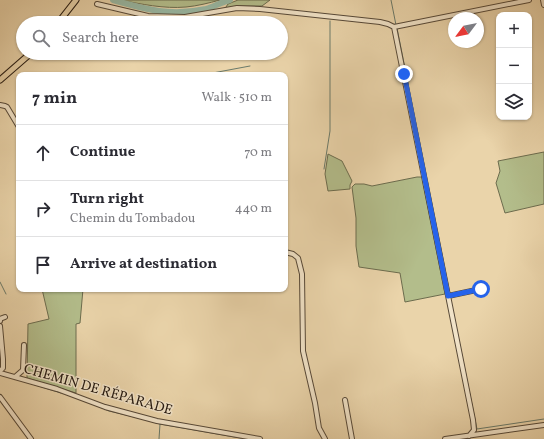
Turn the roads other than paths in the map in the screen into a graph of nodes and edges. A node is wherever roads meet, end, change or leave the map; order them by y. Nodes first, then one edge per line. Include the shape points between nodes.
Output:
1 (76, 0) edge
2 (529, 0) edge
3 (543, 0) edge
4 (96, 4) dead end
5 (544, 5) edge
6 (63, 16) edge
7 (148, 16) edge
8 (191, 16) edge
9 (394, 27) junction
10 (23, 60) edge
11 (0, 80) edge
12 (0, 105) edge
13 (16, 122) edge
14 (288, 253) edge
15 (481, 289) dead end
16 (448, 296) junction
17 (5, 317) dead end
18 (0, 321) edge
19 (0, 326) edge
20 (24, 345) dead end
21 (0, 372) edge
22 (15, 377) junction
23 (0, 397) edge
24 (345, 400) dead end
25 (544, 425) edge
26 (469, 436) junction
27 (31, 439) edge
28 (260, 439) edge
29 (325, 439) edge
30 (352, 439) edge
31 (445, 439) edge

1 - 6 main road
2 - 9 street
3 - 5 street
4 - 7 street
8 - 9 street via 237,8 260,9 380,22
9 - 16 street
10 - 11 main road
12 - 13 street via 7,107
14 - 29 street via 298,258 302,274 303,350 319,428
15 - 16 street
16 - 26 street via 473,420 474,430
17 - 18 street
19 - 21 street via 3,368
20 - 22 street via 23,370
21 - 22 street, CHEMIN DE RÉPARADE
22 - 28 street, CHEMIN DE RÉPARADE via 105,407 157,421
23 - 27 street
24 - 30 street
25 - 26 street
26 - 31 street

